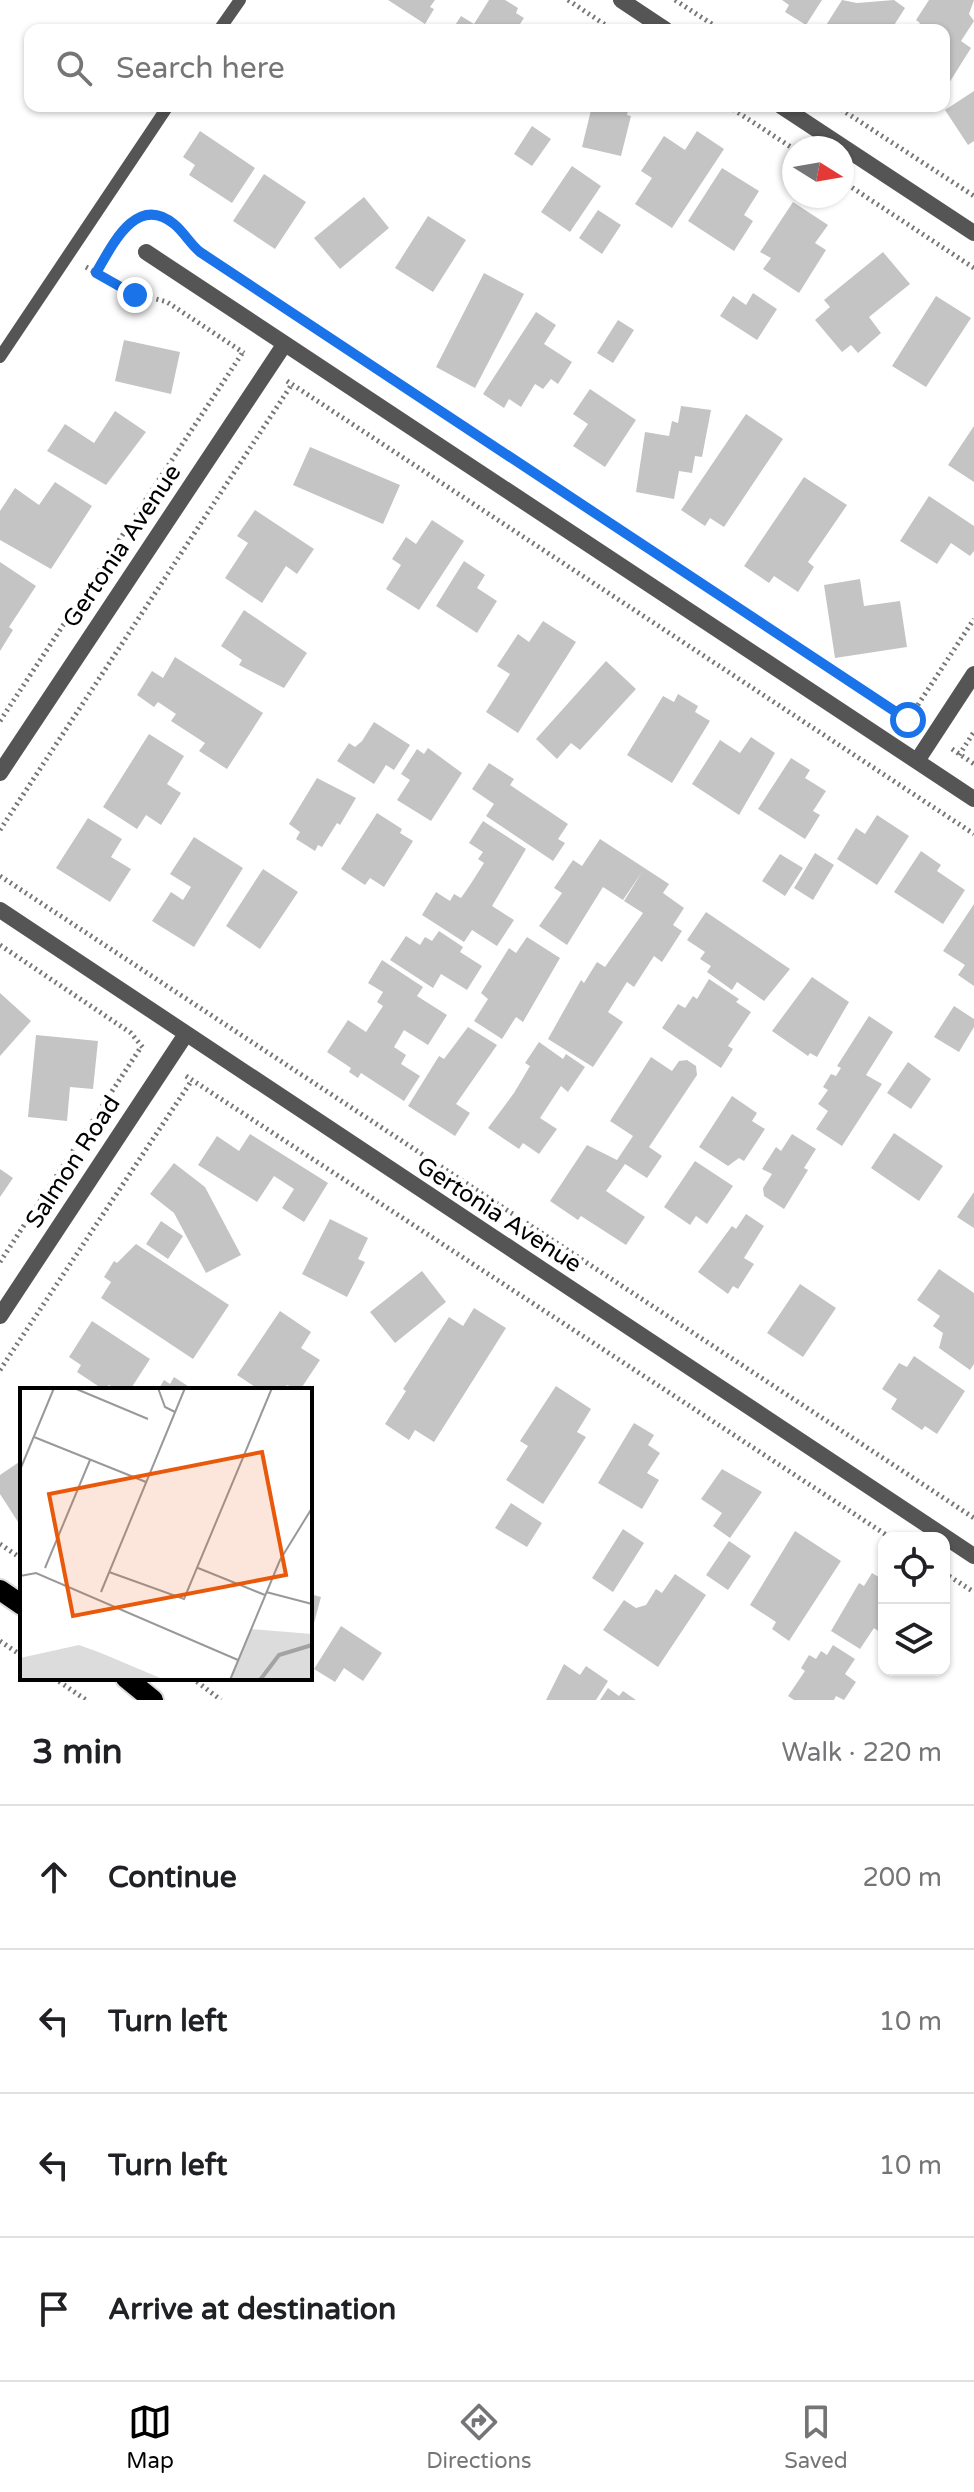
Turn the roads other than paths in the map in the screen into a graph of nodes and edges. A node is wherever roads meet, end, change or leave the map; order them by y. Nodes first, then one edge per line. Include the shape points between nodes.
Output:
1 (240, 0) edge
2 (621, 0) edge
3 (223, 24) edge
4 (657, 24) edge
5 (164, 112) edge
6 (790, 112) edge
7 (974, 233) edge
8 (146, 252) dead end
9 (284, 345) junction
10 (0, 357) edge
11 (974, 674) edge
12 (917, 761) junction
13 (0, 773) edge
14 (974, 799) edge
15 (0, 910) edge
16 (186, 1034) junction
17 (0, 1316) edge
18 (974, 1556) edge
19 (0, 1590) edge
20 (20, 1604) edge
21 (128, 1680) edge
22 (153, 1700) edge

1 - 3 lane
2 - 4 street
5 - 10 lane
6 - 7 street
8 - 9 street
9 - 12 street
9 - 13 street, Gertonia Avenue
11 - 12 street
12 - 14 street
15 - 16 street, Gertonia Avenue
16 - 17 street, Salmon Road
16 - 18 street, Gertonia Avenue
19 - 20 main road
21 - 22 main road

